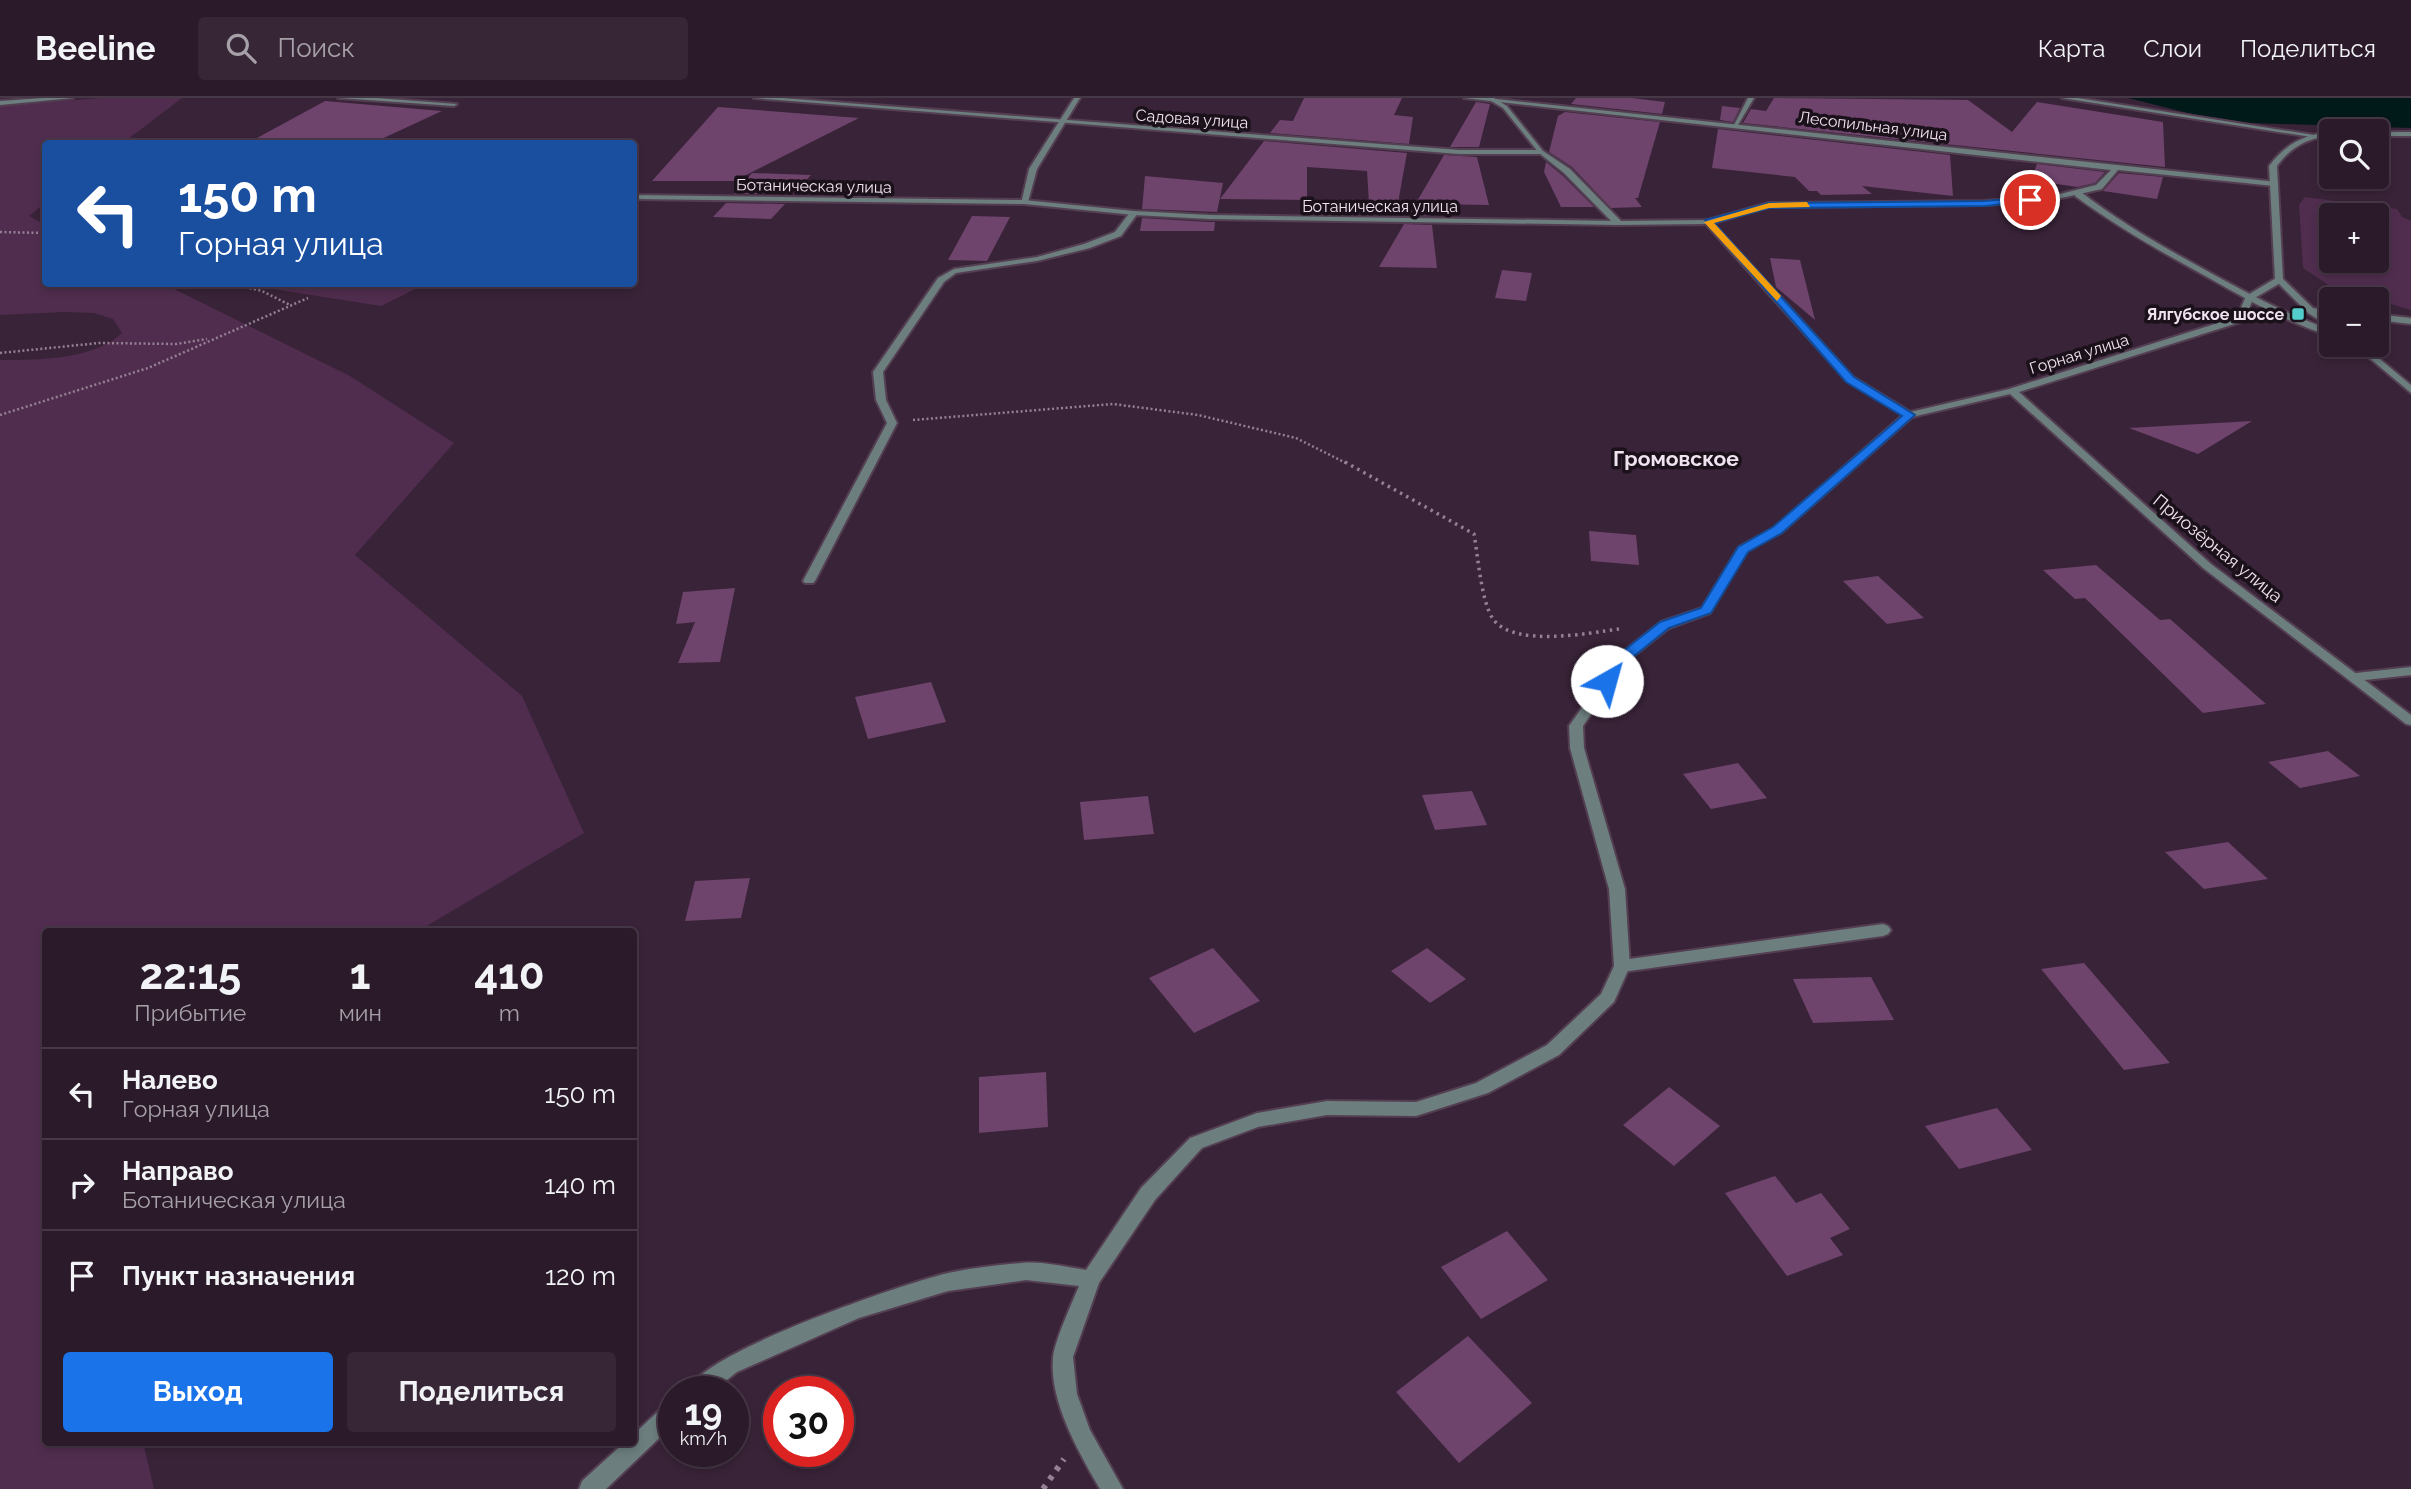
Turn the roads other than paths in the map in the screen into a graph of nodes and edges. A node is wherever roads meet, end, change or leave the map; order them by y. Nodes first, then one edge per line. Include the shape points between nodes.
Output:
1 (70, 98) edge
2 (341, 98) edge
3 (757, 98) edge
4 (1077, 98) edge
5 (1467, 98) edge
6 (1751, 98) edge
7 (2065, 98) edge
8 (1490, 99) edge
9 (0, 103) edge
10 (454, 104) dead end
11 (1063, 123) junction
12 (1736, 124) junction
13 (2389, 134) edge
14 (2411, 134) edge
15 (2311, 135) junction
16 (2319, 135) edge
17 (1541, 152) junction
18 (2115, 169) junction
19 (2274, 184) junction
20 (2078, 194) junction
21 (637, 197) edge
22 (1024, 202) junction
23 (1134, 214) junction
24 (1709, 222) junction
25 (1618, 223) junction
26 (2279, 280) junction
27 (2249, 298) junction
28 (2311, 311) junction
29 (2319, 312) edge
30 (2319, 317) edge
31 (2389, 318) edge
32 (2411, 321) edge
33 (2319, 329) edge
34 (2372, 357) edge
35 (2411, 390) edge
36 (2012, 391) junction
37 (1909, 415) junction
38 (809, 581) dead end
39 (2411, 671) edge
40 (2356, 677) junction
41 (2411, 721) edge
42 (1883, 930) dead end
43 (1622, 966) junction
44 (1091, 1279) junction
45 (716, 1376) edge
46 (658, 1425) edge
47 (637, 1445) edge
48 (636, 1446) edge
49 (590, 1489) edge
50 (1112, 1489) edge

1 - 9 street
2 - 10 street
3 - 11 street, Садовая улица
4 - 11 street
5 - 8 street, Лесопильная улица
6 - 12 street
7 - 15 street
8 - 12 street, Лесопильная улица
8 - 17 street via 1505,107
11 - 17 street, Садовая улица via 1459,152
11 - 22 street via 1033,169
12 - 18 street, Лесопильная улица
13 - 14 street
15 - 16 street
15 - 19 street via 2283,151 2273,166
17 - 25 street via 1567,171
18 - 19 street, Лесопильная улица
18 - 20 street, Ботаническая улица via 2099,187
19 - 26 street
20 - 24 street, Ботаническая улица via 1985,203 1769,205
20 - 27 street via 2110,219
21 - 22 street, Ботаническая улица
22 - 23 street, Ботаническая улица
23 - 25 street, Ботаническая улица
23 - 38 street via 1118,233 1087,246 1037,259 954,271 941,280 878,372 881,400 892,423
24 - 25 street, Ботаническая улица
24 - 37 street via 1850,379
26 - 27 street, Горная улица
26 - 28 street
27 - 33 street
27 - 36 street, Горная улица via 2241,319
28 - 29 street
28 - 30 street
31 - 32 street
34 - 35 street
36 - 37 street, Горная улица
36 - 40 street, Приозёрная улица via 2207,566
37 - 43 street, Горная улица via 1778,530 1743,550 1706,610 1665,625 1623,658 1576,726 1577,748 1617,889
39 - 40 street
40 - 41 street, Приозёрная улица
42 - 43 street
43 - 44 street via 1608,998 1586,1023 1553,1050 1482,1088 1416,1109 1327,1108 1257,1120 1195,1143 1148,1194
44 - 45 street via 1026,1271 948,1282 831,1321 730,1365
44 - 50 street via 1063,1357 1067,1394 1081,1436
46 - 47 street
48 - 49 street

